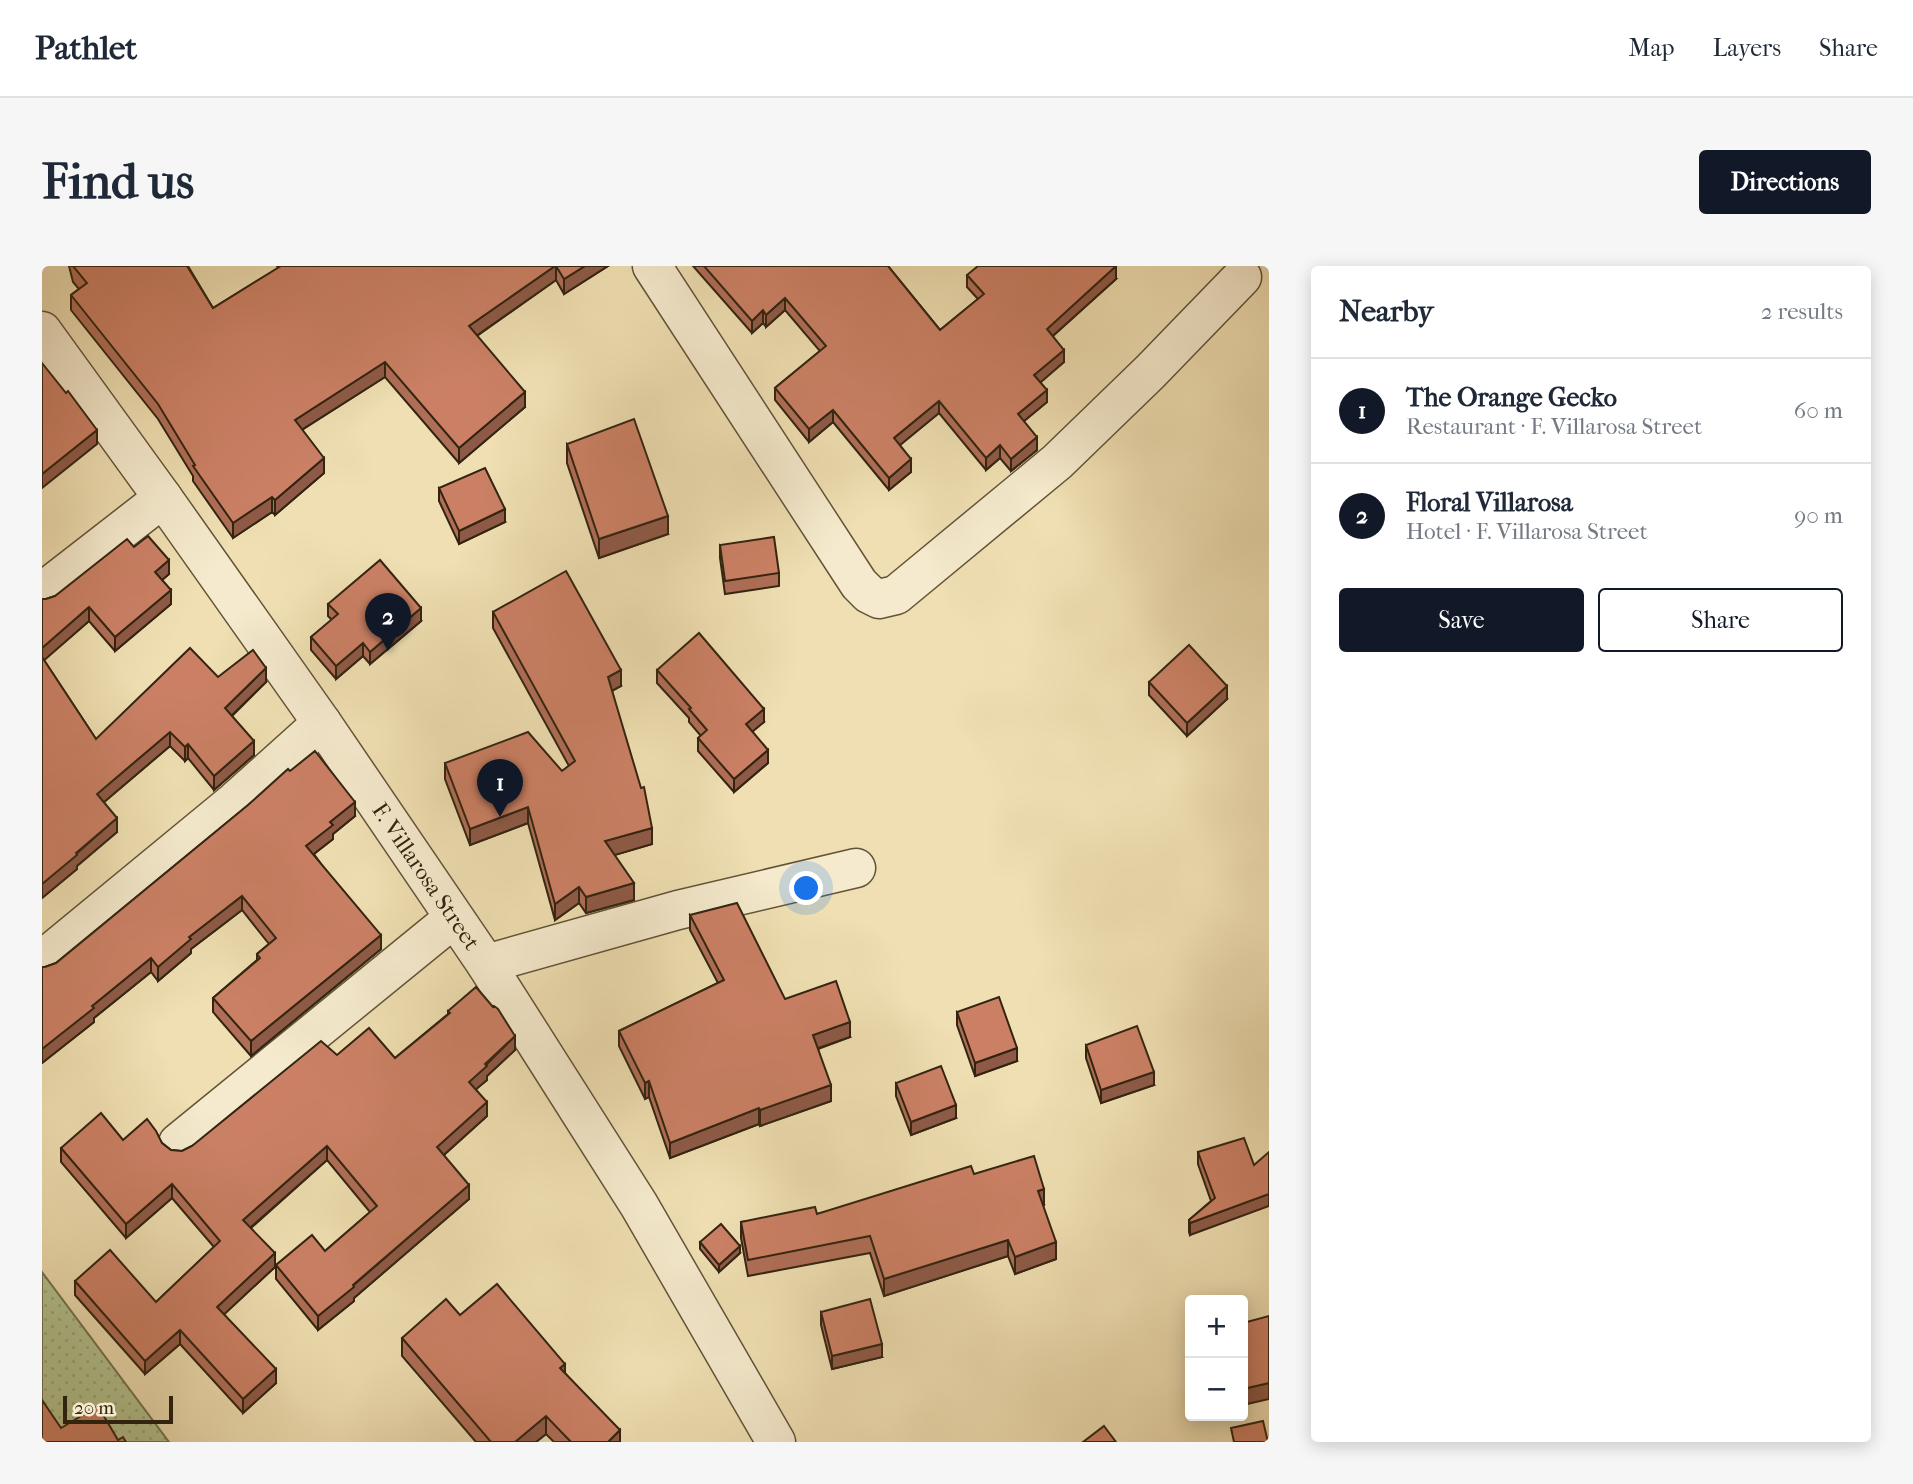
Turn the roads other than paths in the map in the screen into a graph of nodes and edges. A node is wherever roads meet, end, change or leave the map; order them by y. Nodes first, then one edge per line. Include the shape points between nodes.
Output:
1 (652, 266) edge
2 (1242, 277) dead end
3 (42, 331) edge
4 (163, 498) junction
5 (42, 592) edge
6 (321, 723) junction
7 (856, 868) dead end
8 (454, 918) junction
9 (42, 960) edge
10 (486, 964) junction
11 (178, 1143) dead end
12 (776, 1442) edge

1 - 2 street via 859,584 878,599 897,595 1057,463
3 - 4 street, F. Villarosa Street
4 - 5 street
4 - 6 street, F. Villarosa Street
6 - 8 street, F. Villarosa Street
6 - 9 street via 234,802
7 - 10 street via 678,910
8 - 10 street, F. Villarosa Street
8 - 11 street
10 - 12 street, F. Villarosa Street via 639,1205

